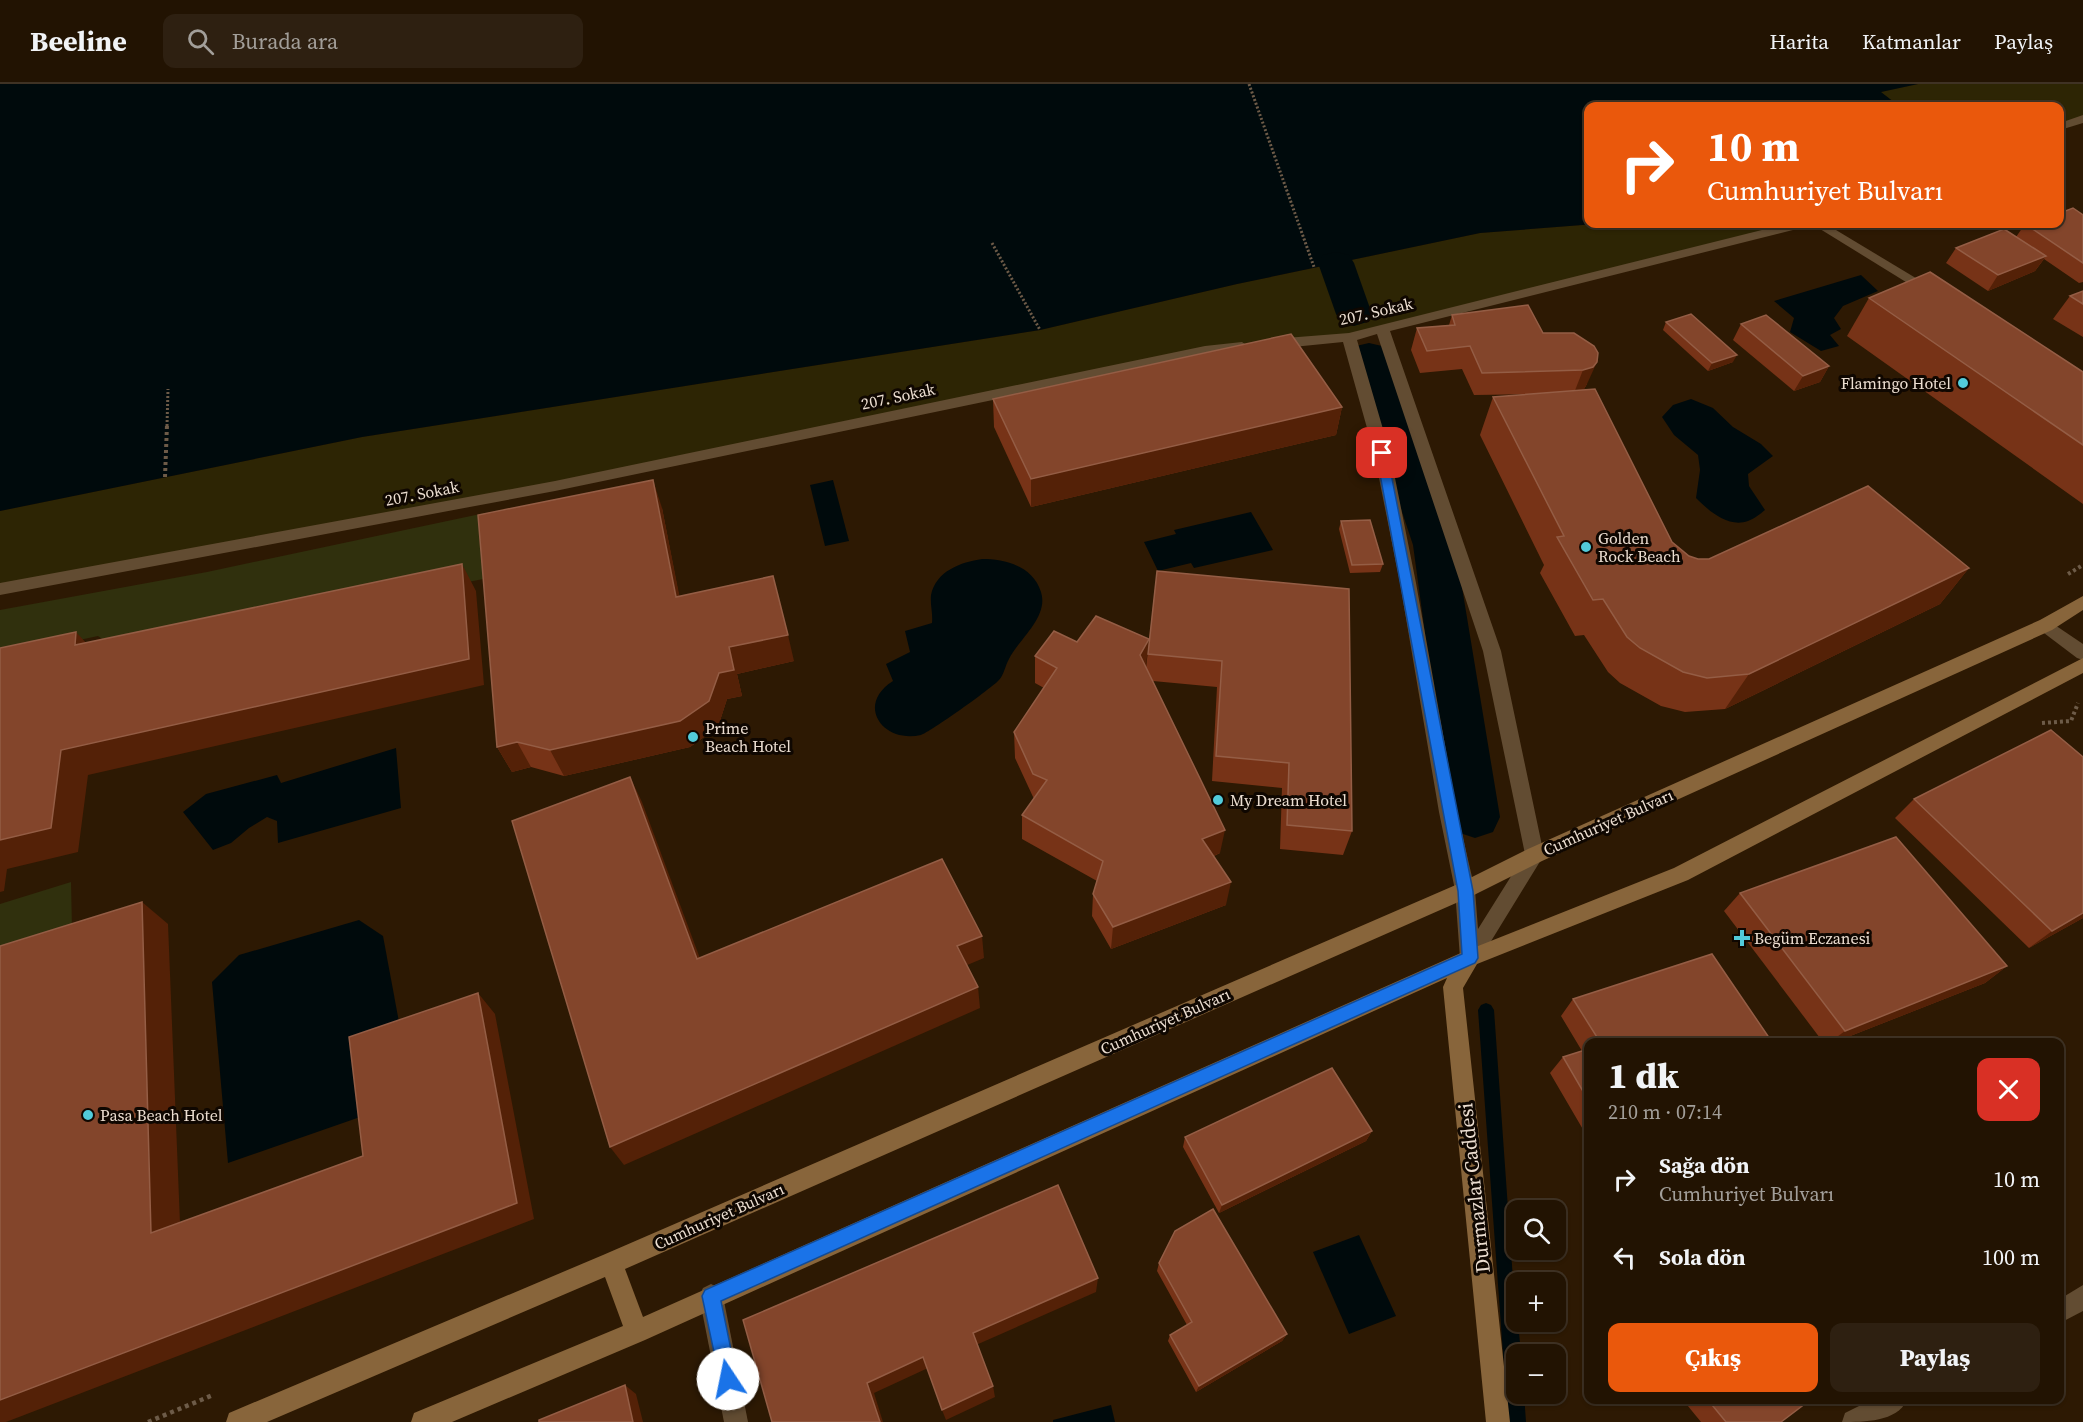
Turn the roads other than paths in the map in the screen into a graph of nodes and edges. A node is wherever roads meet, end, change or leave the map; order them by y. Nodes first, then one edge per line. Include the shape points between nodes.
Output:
1 (2083, 119) edge
2 (2064, 126) edge
3 (1784, 228) edge
4 (1825, 228) edge
5 (1940, 297) edge
6 (1382, 329) junction
7 (1349, 338) junction
8 (0, 589) edge
9 (2083, 602) edge
10 (2046, 625) junction
11 (2083, 653) edge
12 (2083, 665) edge
13 (1535, 855) junction
14 (1465, 891) junction
15 (1470, 958) junction
16 (610, 1263) junction
17 (711, 1296) junction
18 (2083, 1297) edge
19 (2064, 1309) edge
20 (637, 1332) junction
21 (1887, 1410) edge
22 (238, 1422) edge
23 (423, 1422) edge
24 (736, 1422) edge
25 (1498, 1422) edge
26 (1854, 1422) edge

1 - 2 street
3 - 6 street, 207. Sokak
4 - 5 street
6 - 7 street, 207. Sokak
6 - 13 street via 1492,651
7 - 8 street, 207. Sokak via 1205,351 555,486
7 - 14 street via 1382,453
9 - 10 main road, Cumhuriyet Bulvarı
10 - 11 street
10 - 13 main road, Cumhuriyet Bulvarı
12 - 15 main road via 1681,874
13 - 14 main road, Cumhuriyet Bulvarı
13 - 15 street
14 - 15 street
14 - 16 main road, Cumhuriyet Bulvarı
15 - 17 main road
15 - 25 main road, Durmazlar Caddesi via 1453,987
16 - 20 main road
16 - 22 main road, Cumhuriyet Bulvarı
17 - 20 main road
17 - 24 street
18 - 19 street
20 - 23 main road
21 - 26 street

